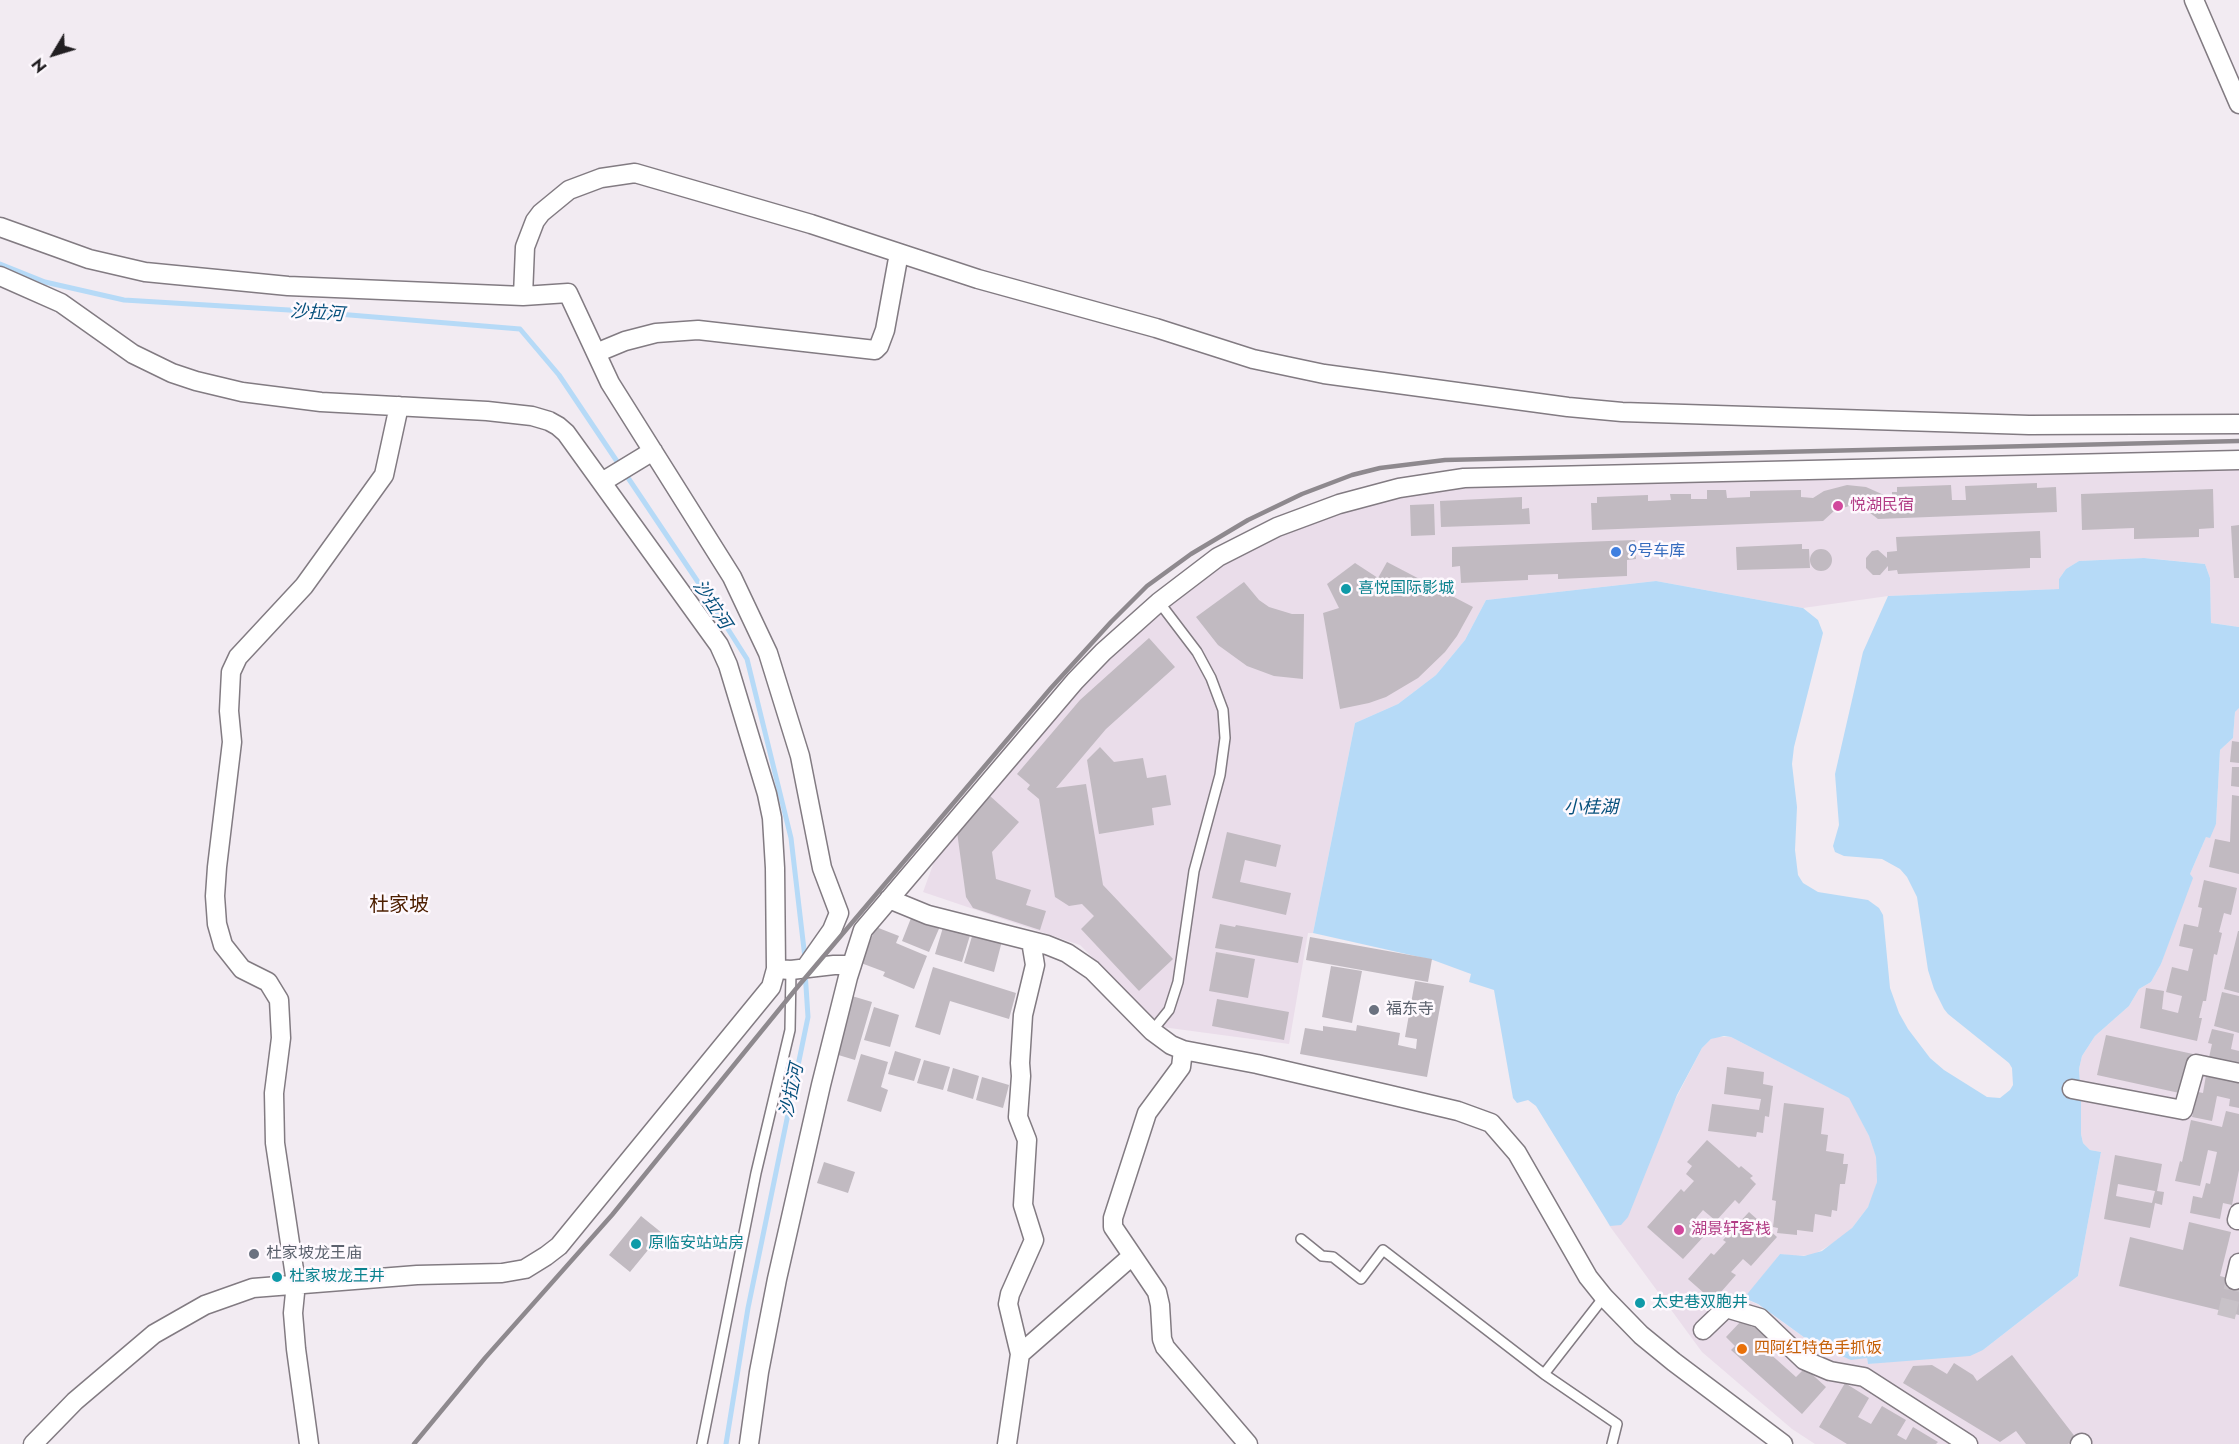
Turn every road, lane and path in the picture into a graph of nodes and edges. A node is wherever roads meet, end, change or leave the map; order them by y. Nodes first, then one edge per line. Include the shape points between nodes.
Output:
1 (2194, 0) edge
2 (2239, 104) edge
3 (0, 227) edge
4 (899, 253) junction
5 (0, 276) edge
6 (523, 296) junction
7 (596, 353) junction
8 (399, 406) junction
9 (2239, 424) edge
10 (649, 453) junction
11 (2239, 460) edge
12 (605, 479) junction
13 (1159, 602) junction
14 (889, 899) junction
15 (1030, 941) junction
16 (843, 965) junction
17 (791, 969) junction
18 (1152, 1031) junction
19 (1183, 1050) junction
20 (2239, 1073) edge
21 (2072, 1089) dead end
22 (2239, 1213) edge
23 (2239, 1220) edge
24 (1301, 1239) dead end
25 (1132, 1256) junction
26 (296, 1283) junction
27 (1604, 1297) junction
28 (1703, 1330) dead end
29 (1020, 1354) junction
30 (1544, 1374) junction
31 (33, 1444) edge
32 (309, 1444) edge
33 (702, 1444) edge
34 (748, 1444) edge
35 (1007, 1444) edge
36 (1248, 1444) edge
37 (1612, 1444) edge
38 (1783, 1444) edge
39 (1968, 1444) edge

1 - 2 street
3 - 6 street via 89,259 145,272 288,286
4 - 6 street via 668,181 635,173 618,174 569,189 541,213 525,247
4 - 7 street via 885,330 875,350 698,330 656,333
4 - 9 street via 1253,359 1324,374 1568,407 2029,425
5 - 8 street via 61,303 133,354 196,381 242,392 321,402
6 - 7 street via 568,293
7 - 10 street
8 - 12 street via 487,411 549,421 566,433
8 - 26 street via 384,475 304,586 238,657 231,672 232,742 217,867 217,924 223,945 242,969 268,982 279,1000 281,1038 274,1093 275,1143
10 - 12 street
10 - 17 street via 732,577 768,652 800,756 822,868 839,913 832,930
11 - 13 street via 1497,475 1442,480 1346,502 1277,527 1218,557
12 - 17 street via 706,625 728,664 772,818 775,868
13 - 14 street via 1075,681
13 - 18 lane via 1197,652 1211,678 1223,710 1226,738 1194,871 1178,982 1169,1010
14 - 15 street via 928,915
14 - 16 street via 863,930
15 - 18 street via 1080,961
15 - 29 street via 1035,965 1023,1015 1017,1117 1027,1140 1023,1205 1034,1240 1008,1304
16 - 17 street
16 - 34 street via 777,1279
17 - 26 street via 771,987 559,1246 546,1256 525,1269 502,1273
17 - 33 lane via 790,1030 756,1173
18 - 19 street
19 - 25 street via 1181,1067 1147,1113 1113,1218 1113,1227
19 - 27 street via 1458,1111 1491,1123 1517,1153 1588,1277
20 - 21 street via 2196,1064 2183,1110
22 - 23 street
24 - 30 lane via 1361,1279 1383,1250
25 - 29 street
25 - 36 street via 1157,1293 1165,1347
26 - 31 street via 254,1288 205,1305 154,1334 75,1401
26 - 32 street via 294,1322
27 - 30 lane
27 - 38 street via 1641,1335
28 - 39 street via 1726,1308 1760,1318 1804,1360 1830,1371 1864,1377
29 - 35 street
30 - 37 lane via 1617,1424

